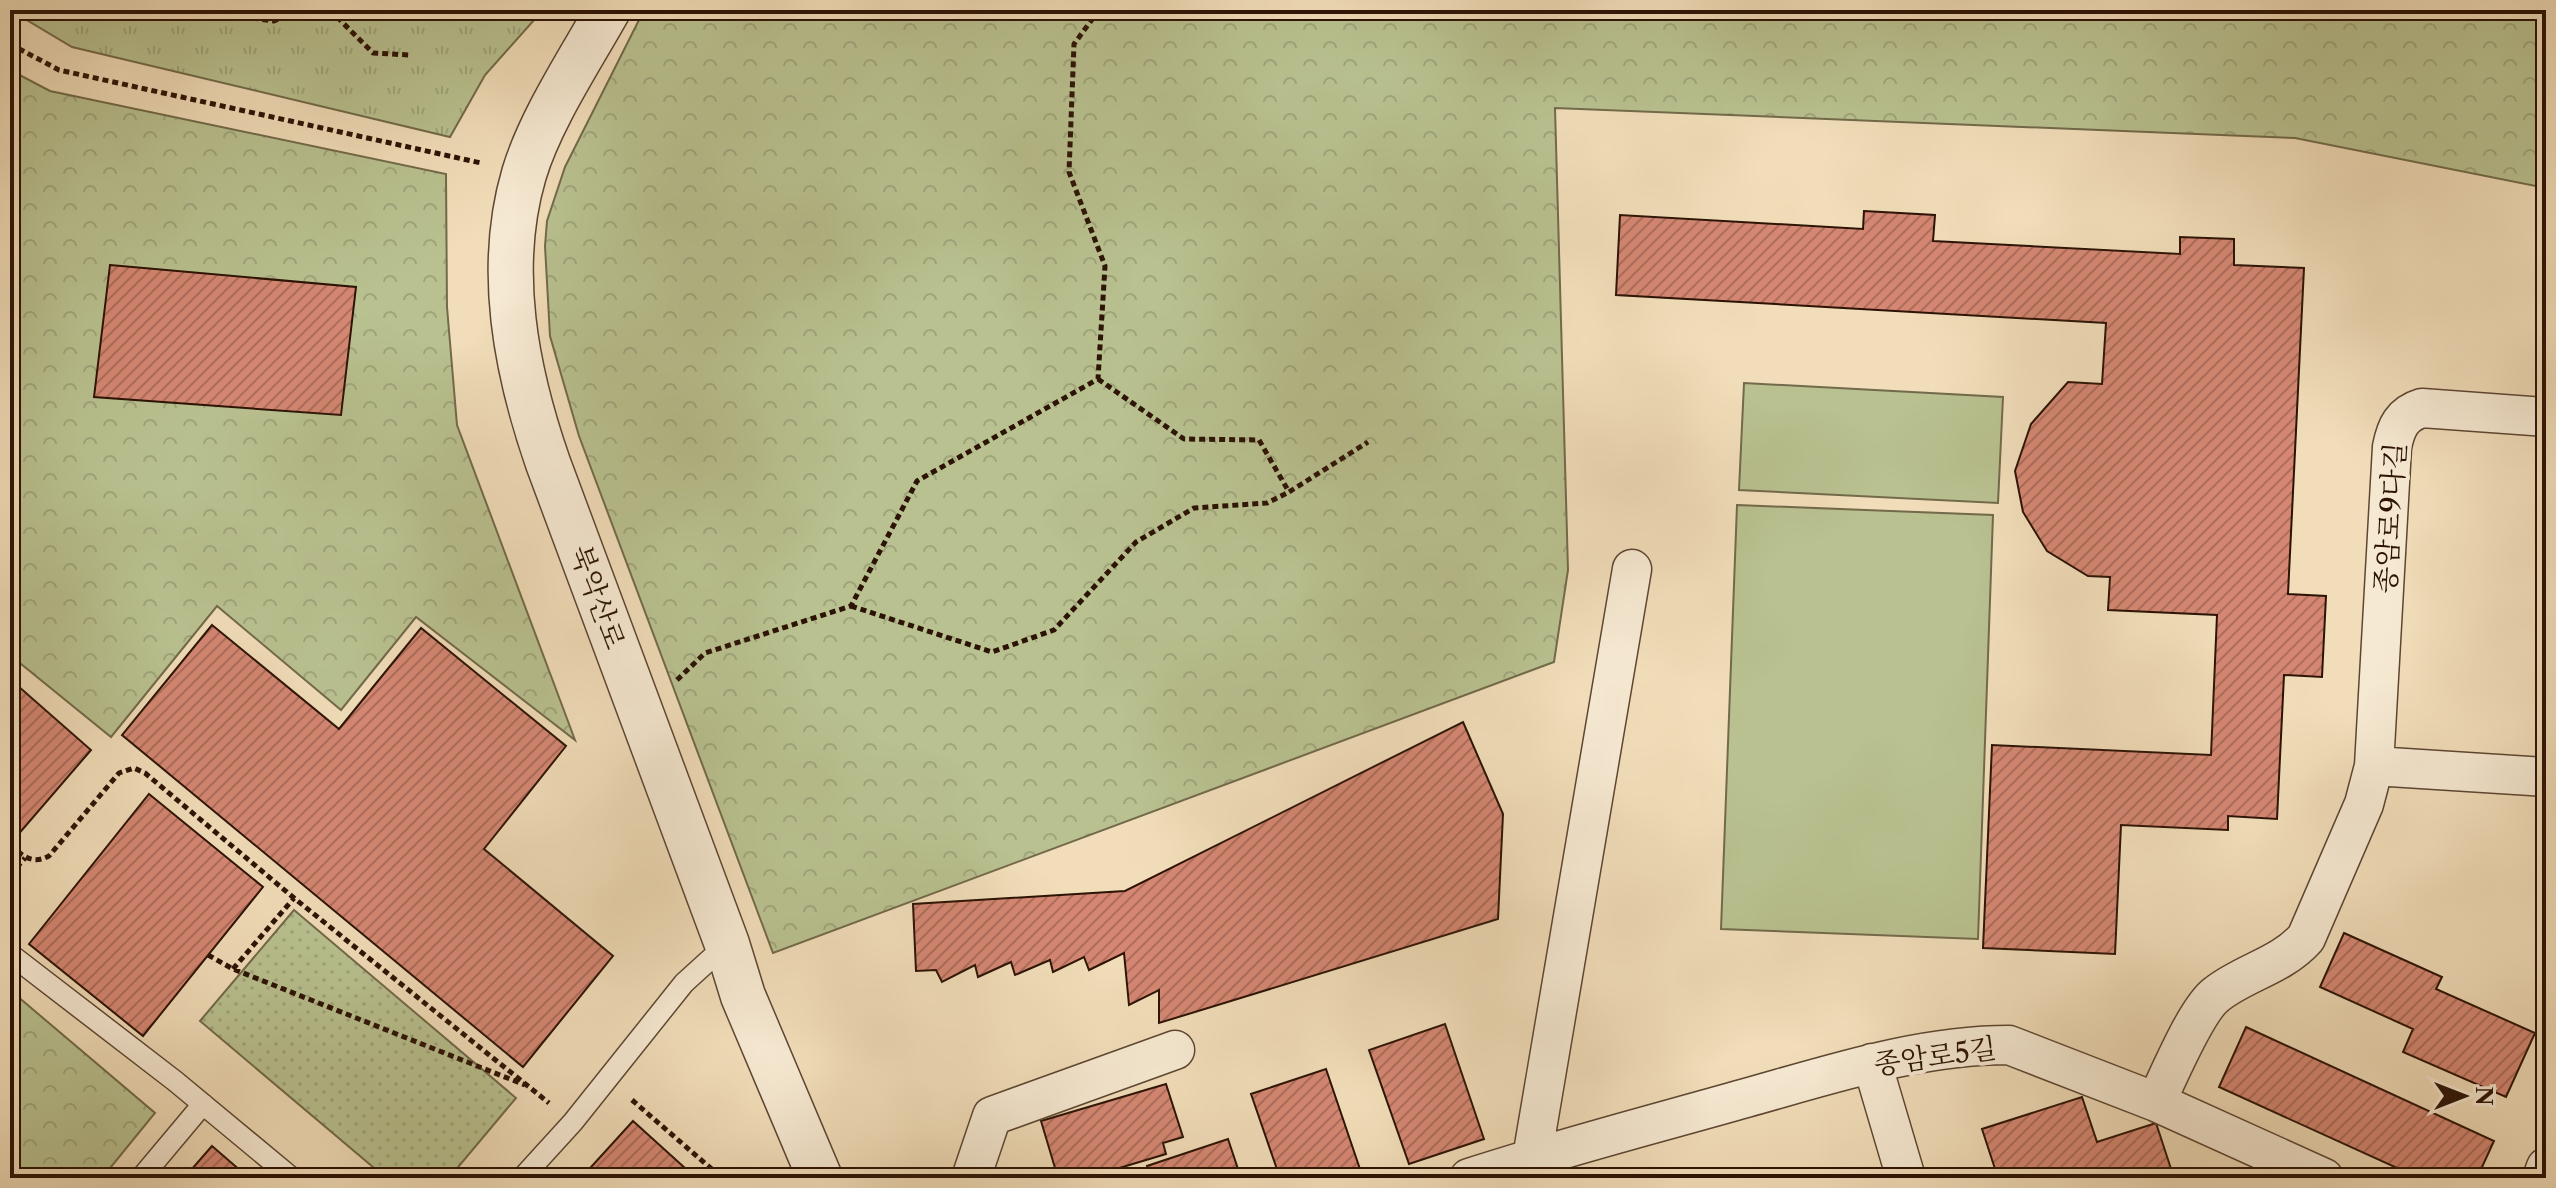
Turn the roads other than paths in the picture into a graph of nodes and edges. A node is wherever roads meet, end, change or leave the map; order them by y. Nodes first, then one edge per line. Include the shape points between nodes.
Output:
1 (608, 10) edge
2 (2546, 417) edge
3 (1632, 569) dead end
4 (2374, 766) junction
5 (2546, 777) edge
6 (727, 944) junction
7 (10, 954) edge
8 (1175, 1050) dead end
9 (1872, 1063) junction
10 (2156, 1102) junction
11 (203, 1104) junction
12 (1532, 1158) junction
13 (2546, 1167) edge
14 (141, 1178) edge
15 (292, 1178) edge
16 (522, 1178) edge
17 (820, 1178) edge
18 (971, 1178) edge
19 (1469, 1178) edge
20 (1906, 1178) edge
21 (2324, 1178) edge
22 (2542, 1178) edge

1 - 6 street, 북악산로 via 542,129 524,174 512,260 517,347 529,407
2 - 4 street, 종암로9다길 via 2422,408 2400,422 2392,447
3 - 12 street
4 - 5 street
4 - 10 street, 종암로9다길 via 2364,804 2306,938 2294,952 2213,996
6 - 16 lane via 684,983
6 - 17 street, 북악산로 via 743,996
7 - 11 lane
8 - 18 street via 992,1116
9 - 10 street, 종암로5길 via 1957,1047 2009,1045
9 - 12 street, 종암로5길
9 - 20 street
10 - 21 street, 종암로5길
11 - 14 lane
11 - 15 lane
12 - 19 street, 종암로5길
13 - 22 street

